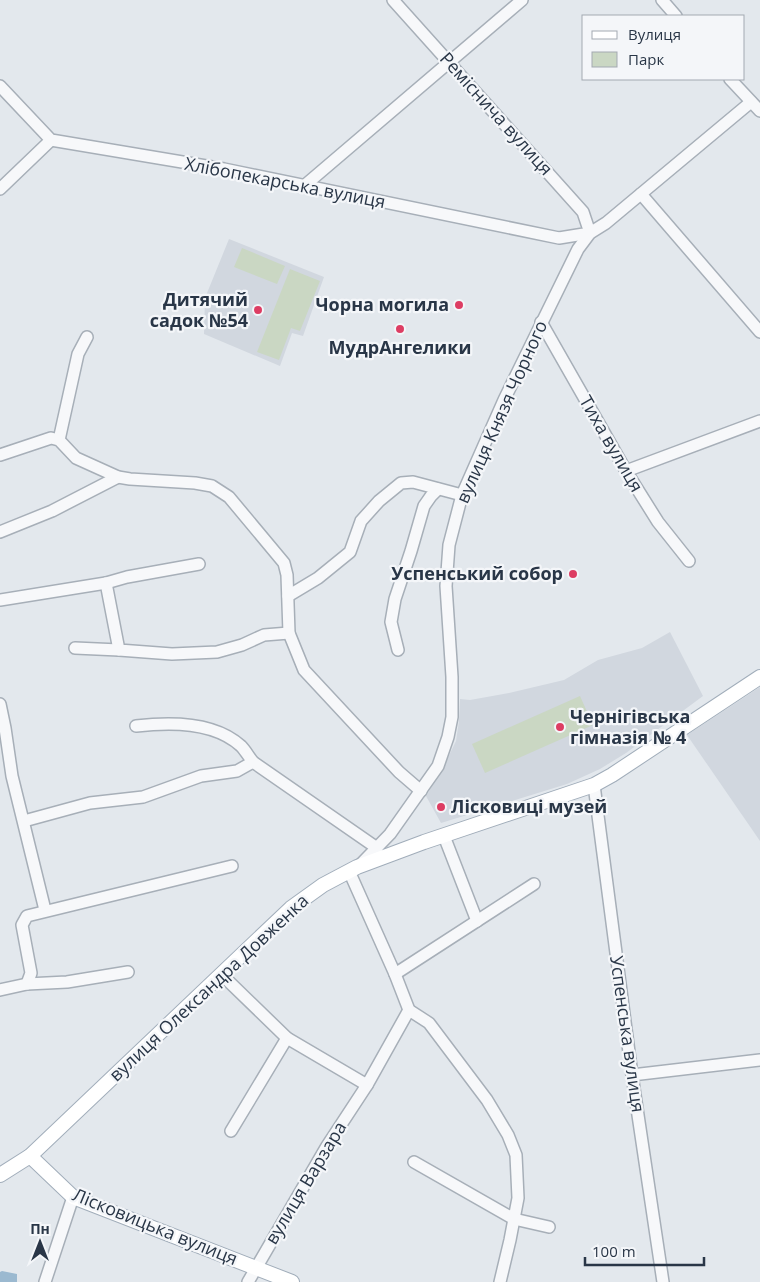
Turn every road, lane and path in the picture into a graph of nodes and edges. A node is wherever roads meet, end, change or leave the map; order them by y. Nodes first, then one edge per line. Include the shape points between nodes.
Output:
1 (393, 0) edge
2 (522, 0) edge
3 (663, 0) edge
4 (675, 15) edge
5 (450, 62) junction
6 (731, 80) edge
7 (0, 86) edge
8 (751, 102) junction
9 (760, 111) edge
10 (51, 140) junction
11 (304, 186) junction
12 (0, 189) edge
13 (641, 194) junction
14 (590, 234) junction
15 (541, 322) junction
16 (760, 332) edge
17 (87, 337) dead end
18 (760, 421) edge
19 (59, 440) junction
20 (0, 455) edge
21 (626, 471) junction
22 (118, 477) junction
23 (438, 489) junction
24 (462, 496) junction
25 (0, 532) edge
26 (689, 561) dead end
27 (199, 564) dead end
28 (106, 583) junction
29 (288, 596) junction
30 (0, 600) edge
31 (289, 633) junction
32 (75, 648) dead end
33 (119, 650) junction
34 (398, 650) dead end
35 (760, 677) edge
36 (0, 704) edge
37 (136, 726) dead end
38 (253, 762) junction
39 (594, 785) junction
40 (421, 791) junction
41 (24, 821) junction
42 (444, 836) junction
43 (377, 848) junction
44 (232, 866) dead end
45 (353, 869) junction
46 (534, 884) dead end
47 (44, 910) junction
48 (477, 921) junction
49 (128, 972) dead end
50 (221, 974) junction
51 (395, 974) junction
52 (27, 984) junction
53 (0, 990) edge
54 (409, 1010) junction
55 (287, 1038) junction
56 (760, 1060) edge
57 (632, 1075) junction
58 (367, 1085) junction
59 (231, 1132) dead end
60 (30, 1156) junction
61 (414, 1162) dead end
62 (0, 1175) edge
63 (73, 1197) junction
64 (514, 1219) junction
65 (549, 1226) dead end
66 (256, 1268) junction
67 (45, 1282) edge
68 (248, 1282) edge
69 (292, 1282) edge
70 (500, 1282) edge
71 (663, 1282) edge

1 - 5 street, Реміснича вулиця
2 - 5 street
3 - 4 street
5 - 11 street
5 - 14 street, Реміснича вулиця via 583,212
6 - 8 street
7 - 10 street
8 - 9 street
8 - 13 street, вулиця Князя Чорного
10 - 11 street, Хлібопекарська вулиця
10 - 12 street
11 - 14 street, Хлібопекарська вулиця via 559,238
13 - 14 street, вулиця Князя Чорного
13 - 16 street
14 - 15 street, вулиця Князя Чорного via 578,250
15 - 21 street, Тиха вулиця
15 - 24 street, вулиця Князя Чорного
17 - 19 street via 78,354
18 - 21 street
19 - 20 street via 51,438
19 - 22 street via 76,458
21 - 26 street, Тиха вулиця via 658,522
22 - 25 street via 52,511
22 - 29 street via 212,486 229,498 284,563
23 - 24 street
23 - 29 street via 413,482 401,483 360,521 350,552 318,578
23 - 34 street via 424,506 395,599 391,622
24 - 40 street, вулиця Князя Чорного via 449,545 446,586 452,717 438,766
27 - 28 street
28 - 30 street
28 - 33 street
29 - 31 street
31 - 33 street via 264,636 217,652 172,654
31 - 40 street via 304,670 399,772
32 - 33 street
35 - 39 main road, вулиця Олександра Довженка
36 - 41 street via 12,776
37 - 38 street via 173,724 207,729 241,746
38 - 41 street via 237,771 201,776 143,797 90,803
38 - 43 street
39 - 42 main road, вулиця Олександра Довженка
39 - 57 street, Успенська вулиця
40 - 43 street, вулиця Князя Чорного
41 - 47 street
42 - 45 main road, вулиця Олександра Довженка
42 - 48 street
43 - 45 street, вулиця Князя Чорного
44 - 47 street
45 - 50 main road, вулиця Олександра Довженка via 291,908
45 - 51 street
46 - 48 street
47 - 52 street via 23,919 31,973
48 - 51 street
49 - 52 street via 67,982
50 - 55 street
50 - 60 main road, вулиця Олександра Довженка
51 - 54 street
52 - 53 street
54 - 58 street, вулиця Варзара
54 - 64 street via 429,1022 487,1100 508,1135 516,1155 518,1198
55 - 58 street
55 - 59 street
56 - 57 street
57 - 71 street, Успенська вулиця
58 - 66 street, вулиця Варзара via 327,1146
60 - 62 main road, вулиця Олександра Довженка
60 - 63 main road, Лісковицька вулиця
61 - 64 street
63 - 66 main road, Лісковицька вулиця
63 - 67 street
64 - 65 street
64 - 70 street
66 - 68 street, вулиця Варзара
66 - 69 main road, Лісковицька вулиця

